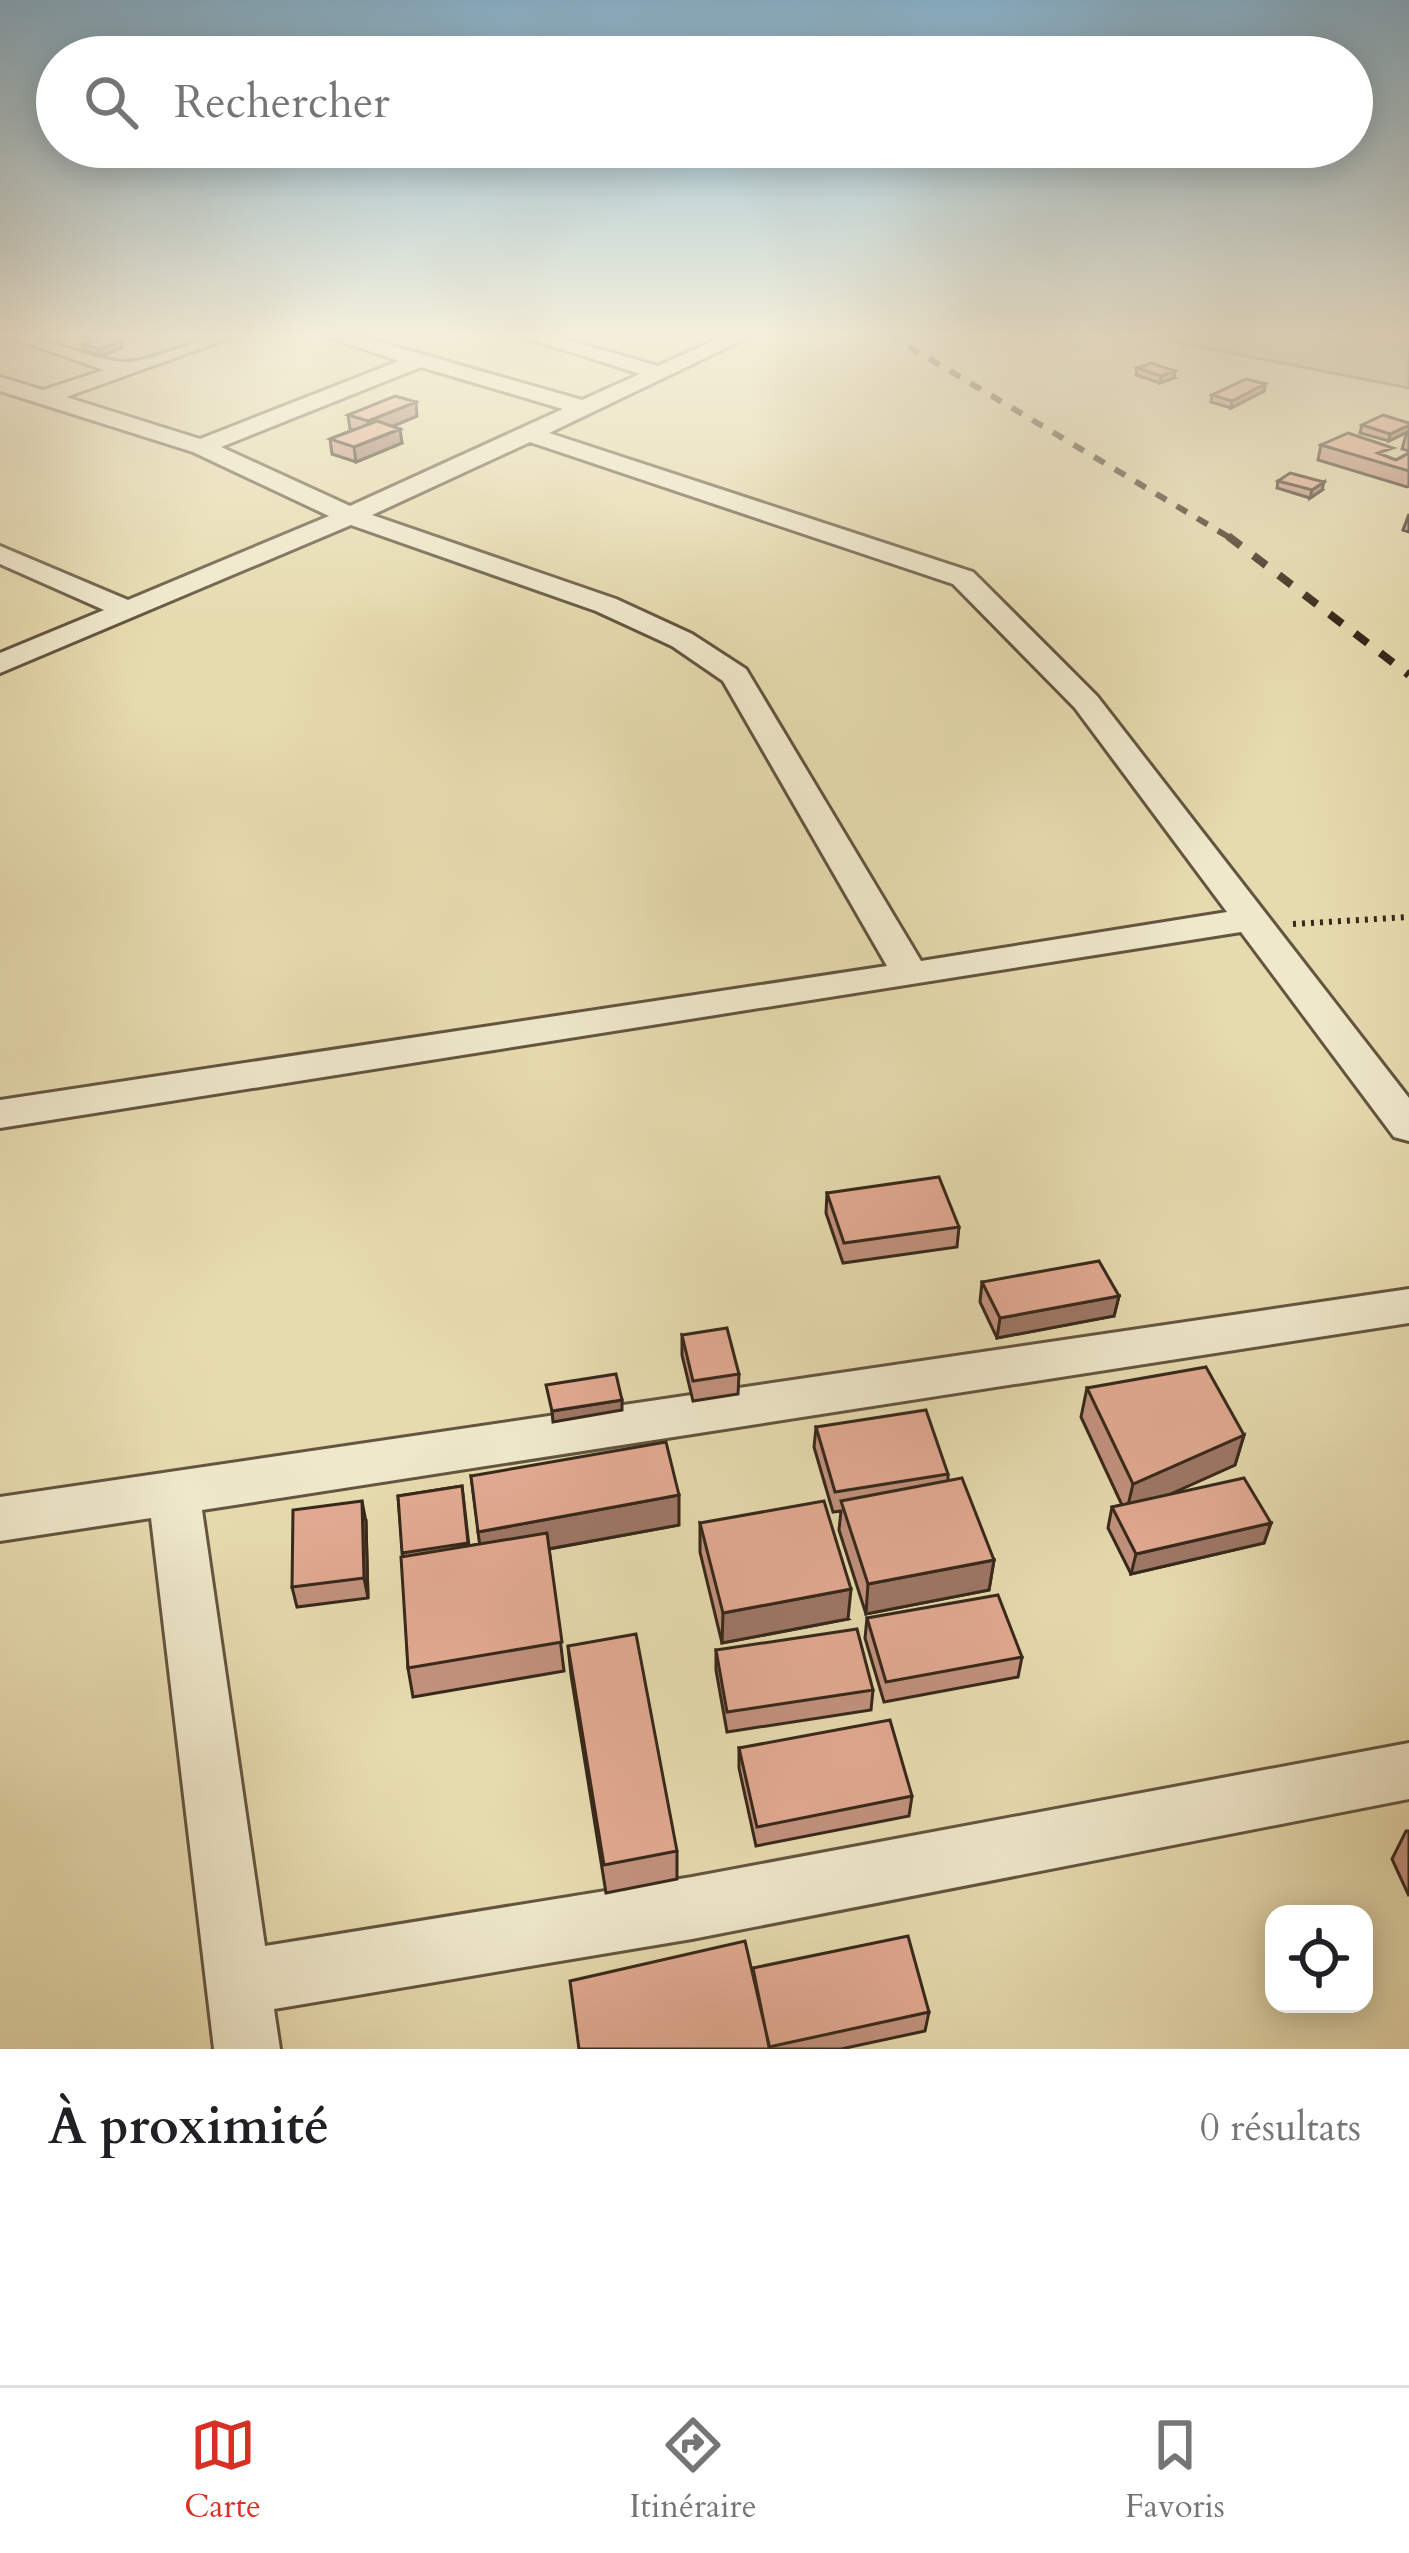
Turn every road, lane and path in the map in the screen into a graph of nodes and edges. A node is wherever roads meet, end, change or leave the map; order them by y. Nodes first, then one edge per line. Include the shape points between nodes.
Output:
1 (145, 430) edge
2 (245, 430) edge
3 (539, 430) edge
4 (530, 434) junction
5 (201, 447) junction
6 (350, 516) junction
7 (0, 554) edge
8 (128, 610) junction
9 (0, 664) edge
10 (1409, 916) edge
11 (1247, 920) junction
12 (910, 973) junction
13 (0, 1114) edge
14 (1409, 1126) edge
15 (1409, 1306) edge
16 (173, 1493) junction
17 (0, 1520) edge
18 (1409, 1771) edge
19 (237, 1983) junction
20 (247, 2049) edge

1 - 5 street
2 - 5 street
3 - 4 street
4 - 6 street
4 - 11 street via 963,578 1086,702
5 - 6 street
6 - 8 street
6 - 12 street via 606,605 735,675
7 - 8 street
8 - 9 street
10 - 11 path via 1288,925
11 - 12 street
11 - 14 street
12 - 13 street
15 - 16 street
16 - 17 street
16 - 19 street
18 - 19 street via 692,1908
19 - 20 street

